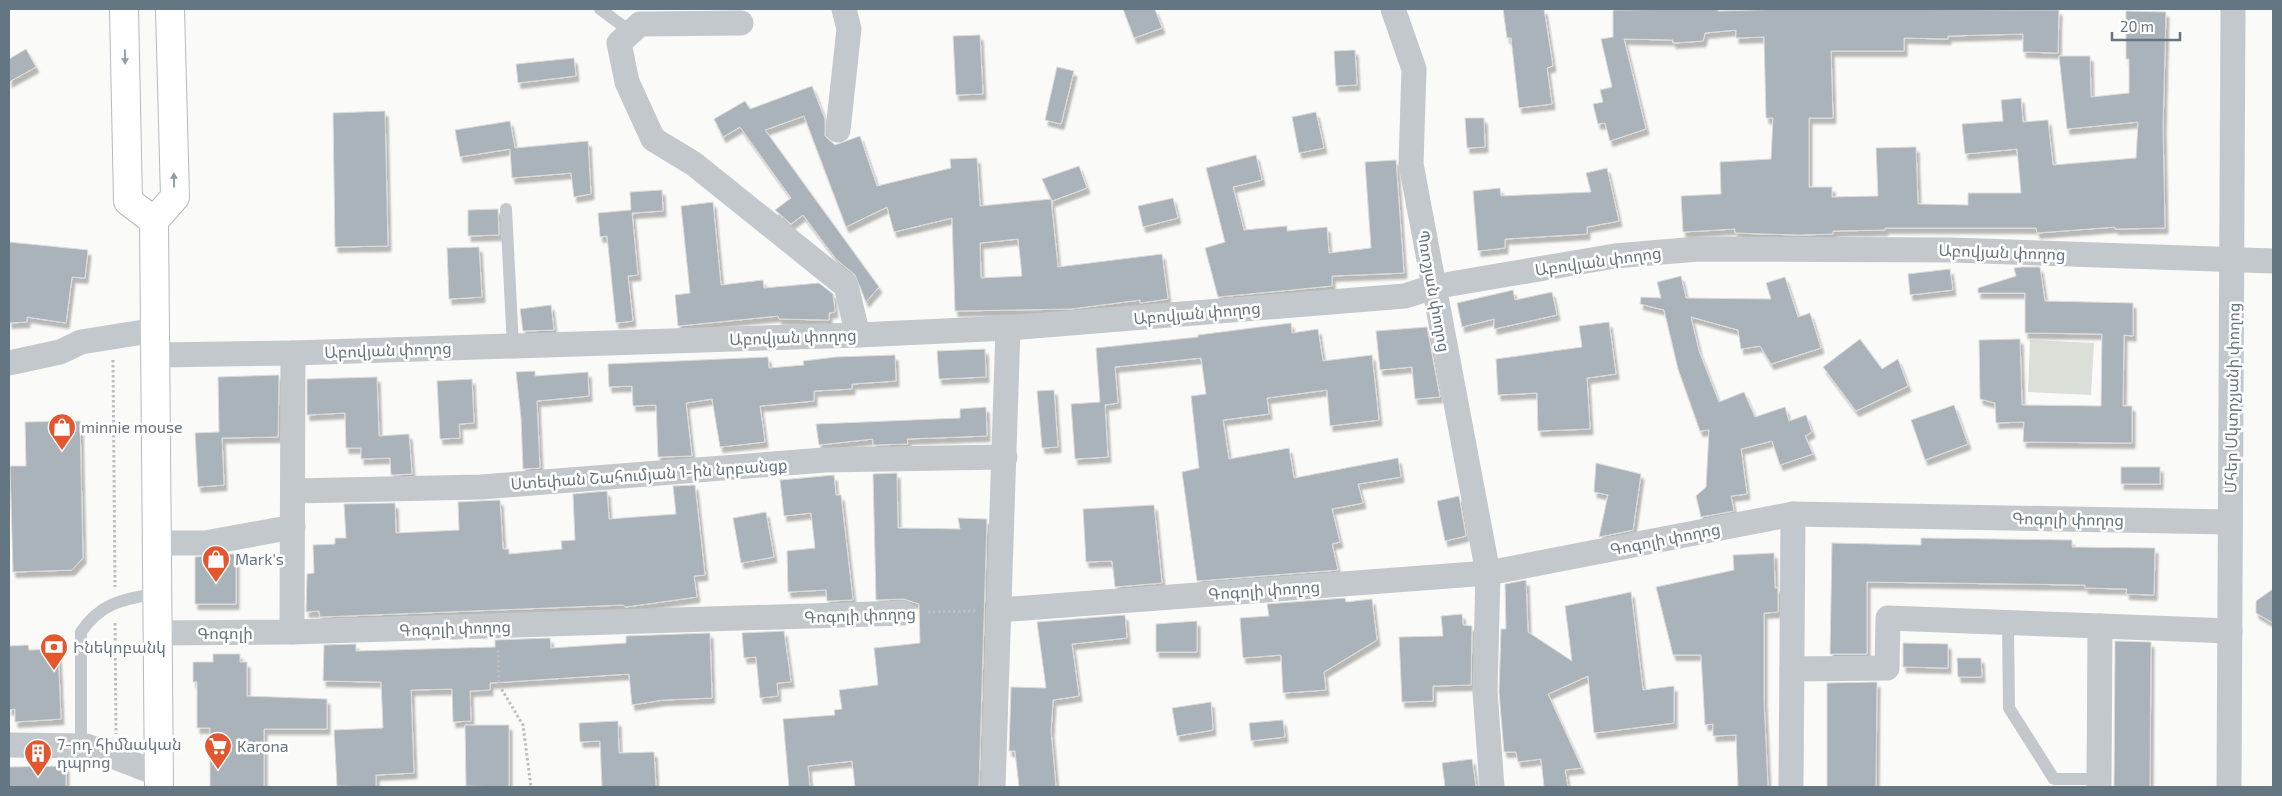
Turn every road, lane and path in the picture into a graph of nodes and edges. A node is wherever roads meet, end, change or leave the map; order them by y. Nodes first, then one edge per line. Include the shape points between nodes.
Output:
1 (124, 9) edge
2 (170, 9) edge
3 (600, 9) edge
4 (844, 9) edge
5 (1393, 9) edge
6 (2234, 9) edge
7 (741, 23) dead end
8 (631, 32) junction
9 (838, 130) dead end
10 (506, 209) dead end
11 (154, 221) junction
12 (2233, 260) junction
13 (2273, 260) edge
14 (1433, 287) junction
15 (1008, 328) junction
16 (858, 335) junction
17 (112, 337) junction
18 (156, 342) junction
19 (513, 347) junction
20 (293, 353) junction
21 (9, 363) edge
22 (1005, 457) junction
23 (293, 491) junction
24 (1793, 514) junction
25 (2230, 522) junction
26 (293, 527) junction
27 (158, 543) junction
28 (1488, 573) junction
29 (158, 592) junction
30 (115, 601) junction
31 (1000, 610) junction
32 (904, 613) joint
33 (2008, 622) junction
34 (2100, 626) junction
35 (497, 627) junction
36 (2230, 631) junction
37 (292, 632) junction
38 (158, 633) junction
39 (1792, 669) junction
40 (9, 746) edge
41 (81, 746) junction
42 (117, 758) junction
43 (159, 781) edge
44 (2099, 783) edge
45 (531, 787) edge
46 (993, 787) edge
47 (1492, 787) edge
48 (1791, 787) edge
49 (2229, 787) edge

1 -> 11 main road via 128,201
11 -> 2 main road via 175,197
3 - 8 lane
4 - 9 street via 849,29
5 - 14 street, Պռոշյան փողոց via 1414,69 1411,164
6 - 12 street, Մհեր Մկտրչյանի փողոց
7 - 8 street via 640,24
8 - 16 street via 619,44 627,82 653,139 694,164 846,286
10 - 19 lane
11 - 18 main road
12 - 13 street, Աբովյան փողոց
12 - 14 street, Աբովյան փողոց via 1951,250 1698,249 1614,256
12 - 25 street, Մհեր Մկտրչյանի փողոց
14 - 15 street, Աբովյան փողոց via 1405,296
14 - 28 street, Պռոշյան փողոց
15 - 16 street, Աբովյան փողոց
15 - 22 street
16 - 19 street, Աբովյան փողոց
17 - 18 street, Աբովյան փողոց
17 - 21 street, Աբովյան փողոց via 81,342 60,352
17 - 30 path
18 - 20 street, Աբովյան փողոց
18 - 27 main road
19 - 20 street, Աբովյան փողոց
20 - 23 street
22 - 23 street, Ստեփան Շահումյան 1-ին նրբանցք via 824,460 481,487
22 - 31 street
23 - 26 street
24 - 25 street, Գոգոլի փողոց
24 - 28 street, Գոգոլի փողոց
24 - 39 street
25 - 36 street, Մհեր Մկտրչյանի փողոց
26 - 27 street via 205,543
26 - 37 street
27 - 29 main road
28 - 31 street, Գոգոլի փողոց
28 - 47 street, Պռոշյան փողոց via 1485,692
29 - 30 lane
29 - 38 main road
30 - 41 lane via 90,618 81,632
30 - 42 path
31 - 32 path, Գոգոլի փողոց
31 - 46 street
32 - 35 street, Գոգոլի փողոց
33 - 34 street
33 - 39 street via 1888,618 1887,668
33 - 44 lane via 2009,708 2054,779
34 - 36 street
34 - 44 street
35 - 37 street, Գոգոլի փողոց
35 - 45 path via 499,685 523,725
36 - 49 street, Մհեր Մկտրչյանի փողոց
37 - 38 street, Գոգոլի
38 - 43 main road
39 - 48 street
40 - 41 street
41 - 42 street
42 - 43 street

